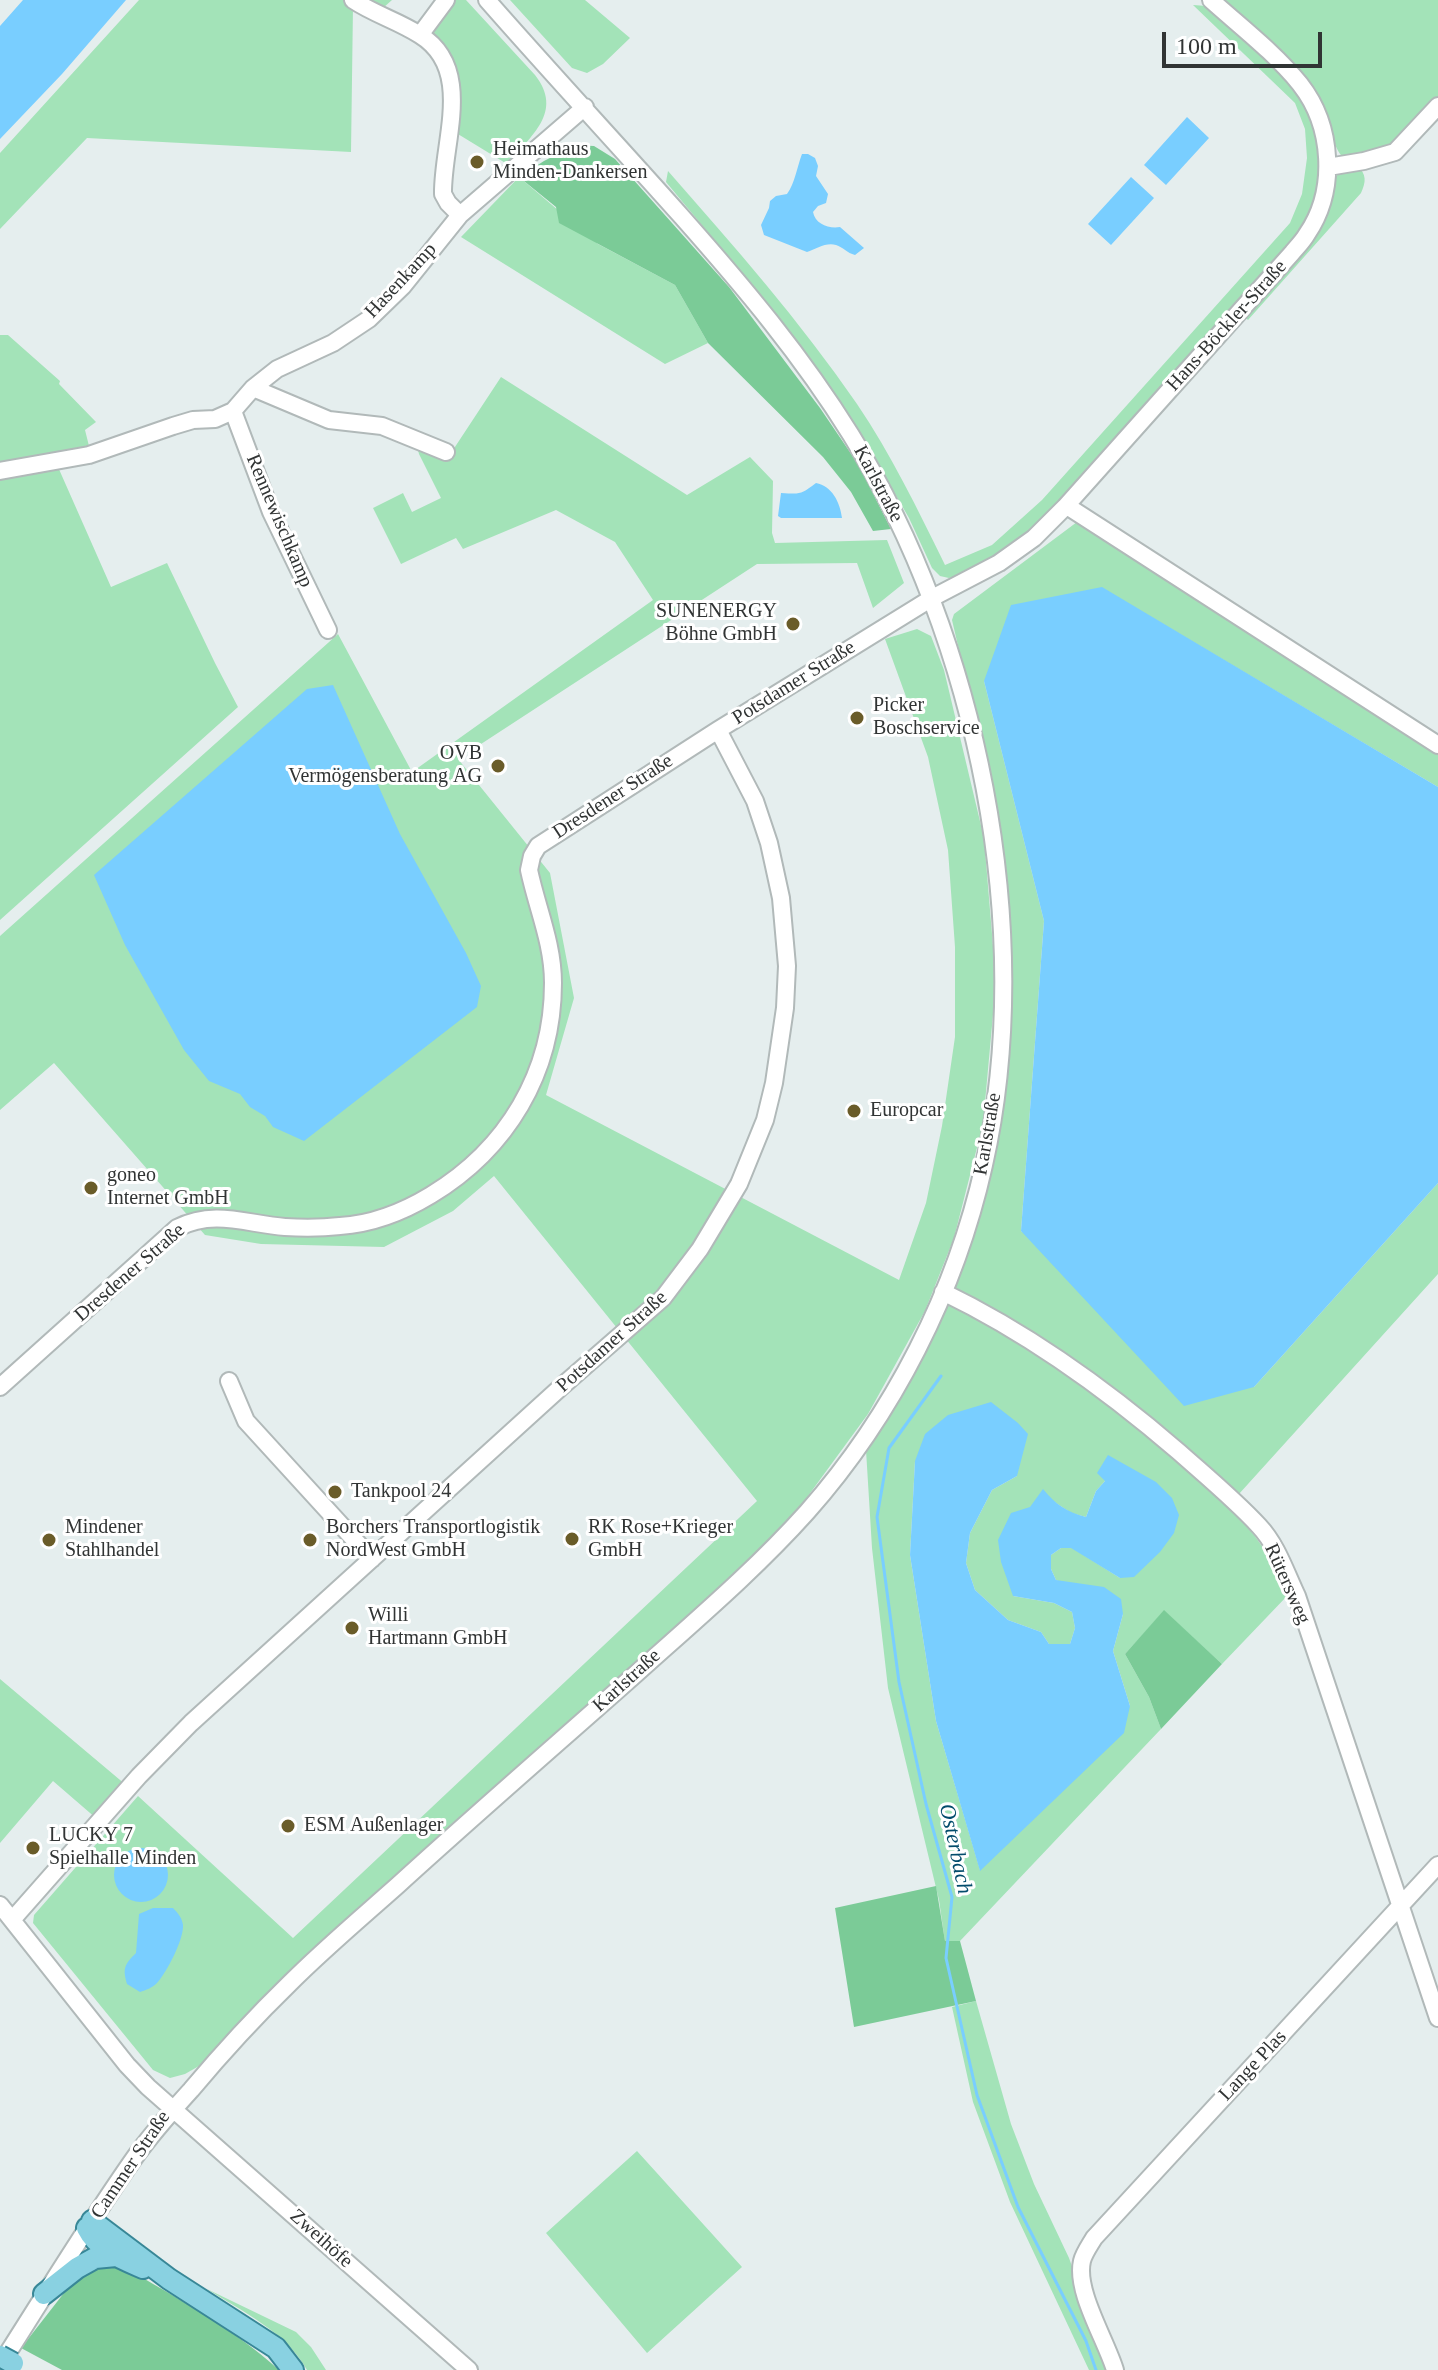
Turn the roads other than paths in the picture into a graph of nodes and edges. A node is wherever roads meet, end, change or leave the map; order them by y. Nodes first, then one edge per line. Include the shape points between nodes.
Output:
1 (353, 0) edge
2 (446, 0) edge
3 (487, 0) edge
4 (1211, 0) edge
5 (420, 35) junction
6 (1438, 106) edge
7 (585, 107) junction
8 (1328, 167) junction
9 (460, 215) junction
10 (253, 388) junction
11 (233, 411) junction
12 (446, 452) dead end
13 (0, 471) edge
14 (1067, 506) junction
15 (932, 598) junction
16 (328, 630) dead end
17 (718, 730) junction
18 (1438, 745) edge
19 (943, 1292) junction
20 (229, 1381) dead end
21 (0, 1387) edge
22 (372, 1559) junction
23 (1438, 1865) edge
24 (0, 1905) edge
25 (1401, 1905) junction
26 (12, 1920) junction
27 (1438, 2018) edge
28 (174, 2109) junction
29 (90, 2225) junction
30 (116, 2256) junction
31 (169, 2279) junction
32 (44, 2294) junction
33 (10, 2364) edge
34 (293, 2370) edge
35 (469, 2370) edge
36 (1115, 2370) edge

1 - 5 street
2 - 5 street
3 - 7 street, Karlstraße
4 - 8 street, Hans-Böckler-Straße via 1302,87 1316,109
5 - 9 street via 432,44 449,75 452,115 443,194
6 - 8 street via 1395,152
7 - 9 street, Hasenkamp
7 - 15 street, Karlstraße via 816,380 856,442
8 - 14 street, Hans-Böckler-Straße via 1308,234
9 - 10 street, Hasenkamp via 369,319 277,369
10 - 11 street, Hasenkamp
10 - 12 street via 329,420 382,426
11 - 13 street via 89,455
11 - 16 street, Rennewischkamp via 271,512
14 - 15 street, Hans-Böckler-Straße via 999,563
14 - 18 street
15 - 17 street, Potsdamer Straße
15 - 19 street, Karlstraße via 981,770 1000,899 1003,966 1002,1040 985,1164
17 - 21 street, Dresdener Straße via 538,846 532,856 529,870 551,952 551,1014 535,1076 504,1133 481,1159 455,1181 397,1214 366,1222 307,1228 243,1220 191,1221
17 - 22 street, Potsdamer Straße via 755,801 769,843 785,932 782,1038 753,1153 720,1219 663,1298
19 - 25 street, Rütersweg via 1063,1360 1136,1416 1261,1528 1297,1596
19 - 28 street, Karlstraße via 916,1351 864,1438 812,1507 738,1583 291,1981
20 - 22 street via 246,1421
22 - 26 street, Potsdamer Straße via 191,1723
23 - 25 street, Lange Plas
24 - 26 street, Cammer Straße
25 - 27 street, Rütersweg
25 - 36 street, Lange Plas via 1094,2238 1082,2259 1081,2275
26 - 28 street, Cammer Straße via 127,2065
28 - 29 street, Cammer Straße
28 - 35 street, Zweihöfe
29 - 30 main road via 93,2239
29 - 31 main road
29 - 32 street, Cammer Straße
30 - 31 main road
30 - 32 main road via 95,2258
31 - 34 main road via 276,2348
32 - 33 street, Cammer Straße

